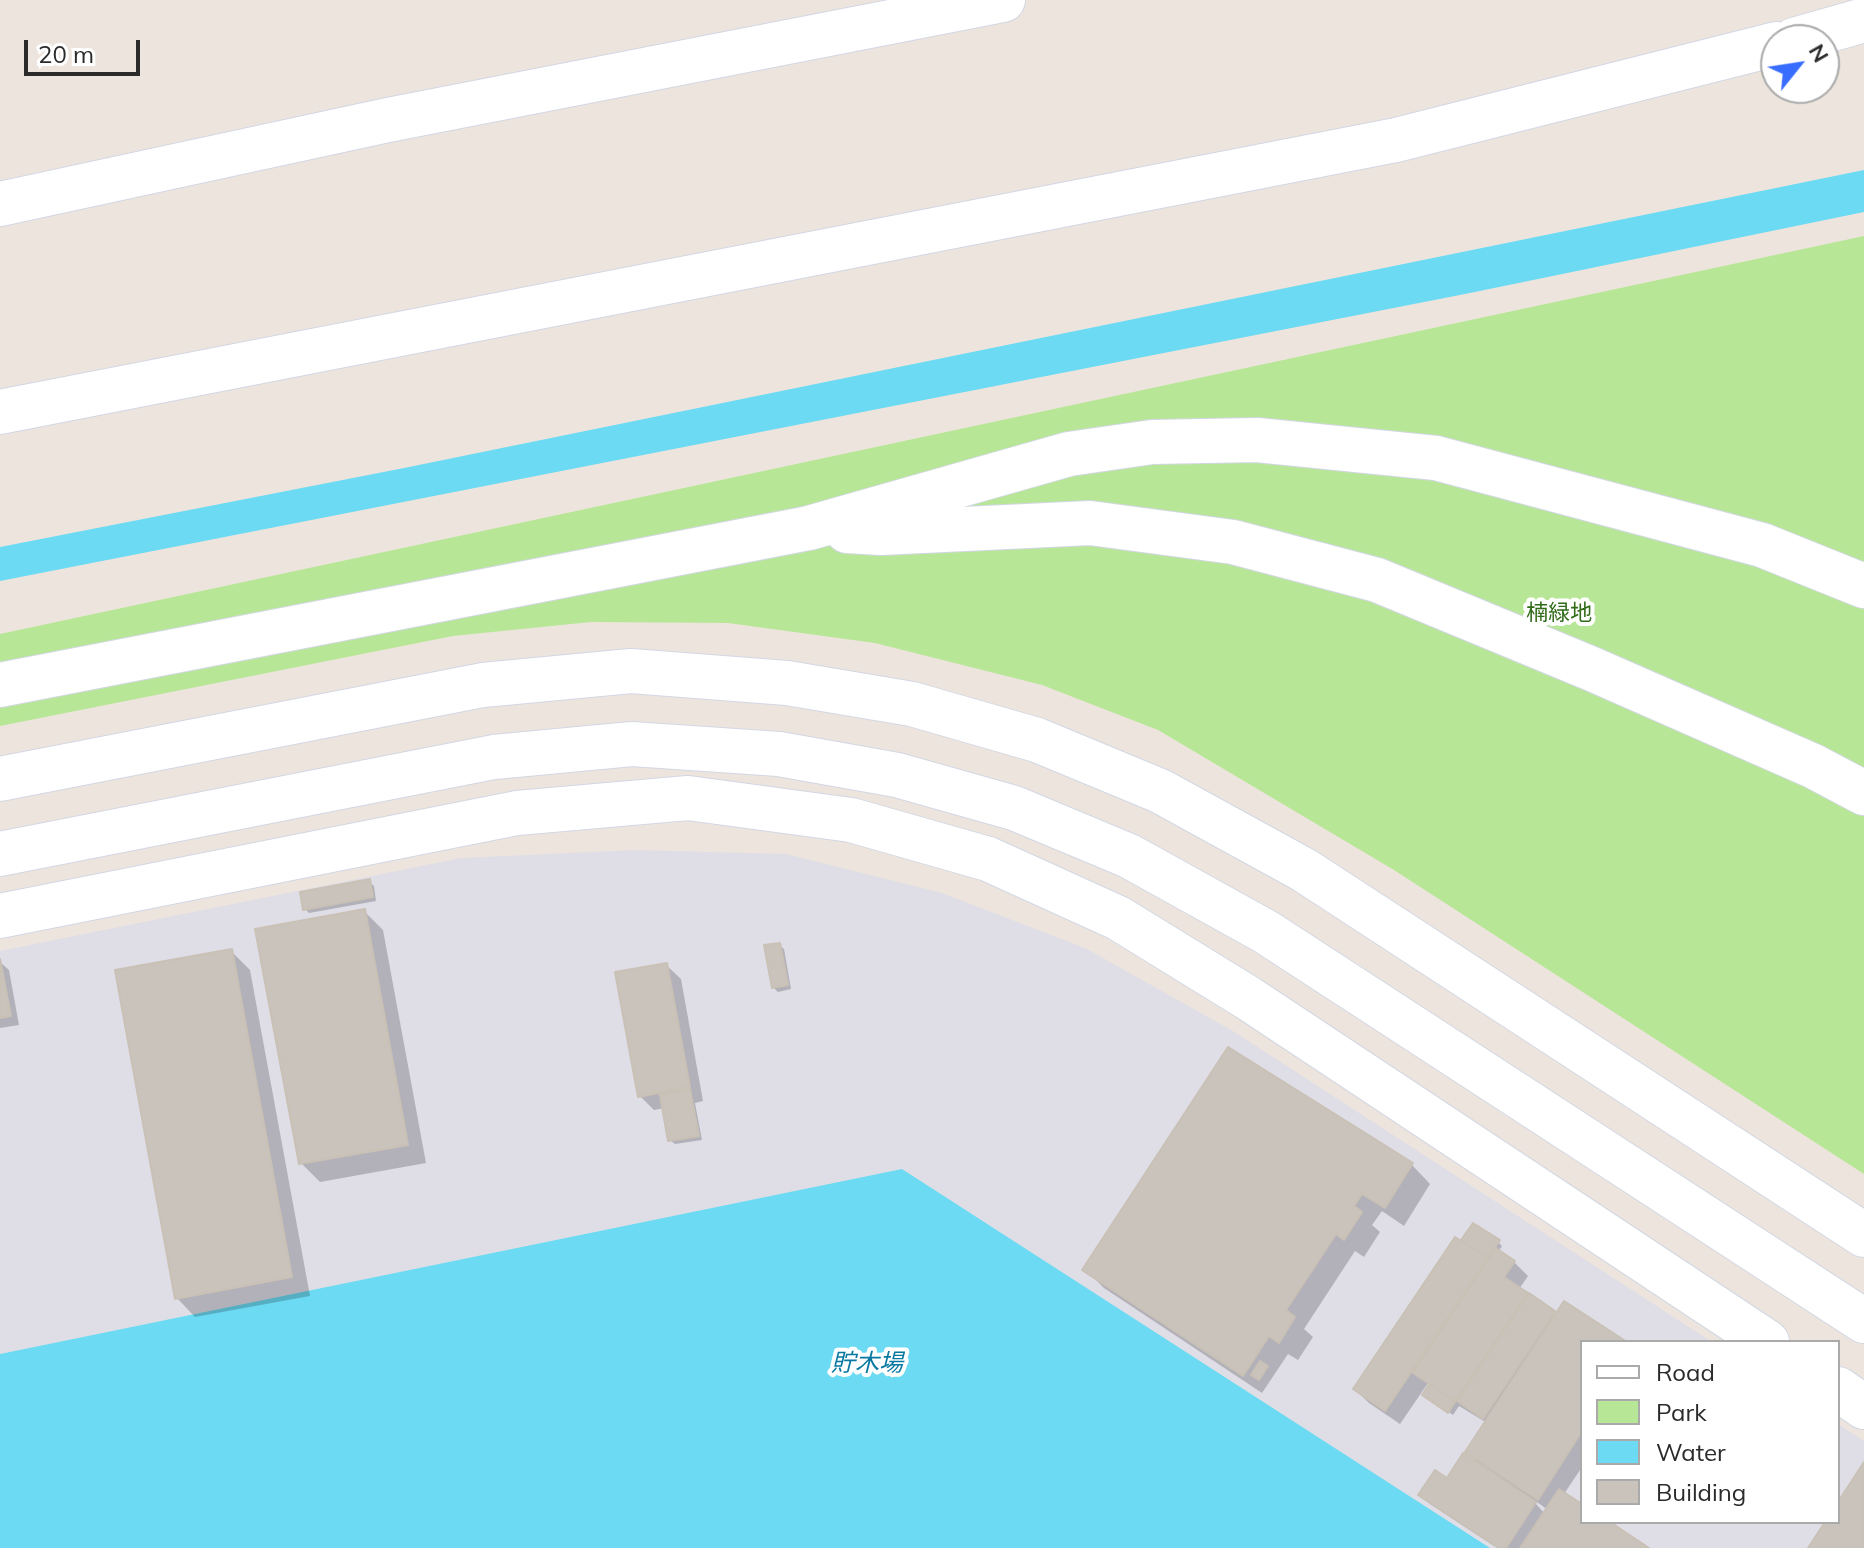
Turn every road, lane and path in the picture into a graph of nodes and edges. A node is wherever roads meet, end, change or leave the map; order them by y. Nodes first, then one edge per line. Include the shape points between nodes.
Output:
1 (1003, 0) edge
2 (1864, 20) edge
3 (1840, 27) edge
4 (1760, 48) edge
5 (0, 204) edge
6 (0, 412) edge
7 (809, 528) junction
8 (1864, 586) edge
9 (0, 685) edge
10 (0, 779) edge
11 (1864, 793) edge
12 (0, 854) edge
13 (0, 916) edge
14 (1864, 1235) edge
15 (1864, 1321) edge
16 (1764, 1340) edge
17 (1840, 1390) edge
18 (1864, 1407) edge

1 - 5 street via 388,120
2 - 3 street
4 - 6 street via 1396,140
7 - 8 street via 1069,454 1152,442 1257,440 1436,458 1762,545
7 - 9 street
7 - 11 street via 881,533 1090,523 1233,542 1377,580 1647,693
10 - 14 street via 483,685 631,671 787,683 912,704 1037,740 1160,791 1304,870
12 - 15 street via 494,757 632,744 779,754 897,775 1014,808 1129,856 1266,932
13 - 16 street via 517,813 688,798 851,820 988,859 1118,918 1248,998
17 - 18 street

